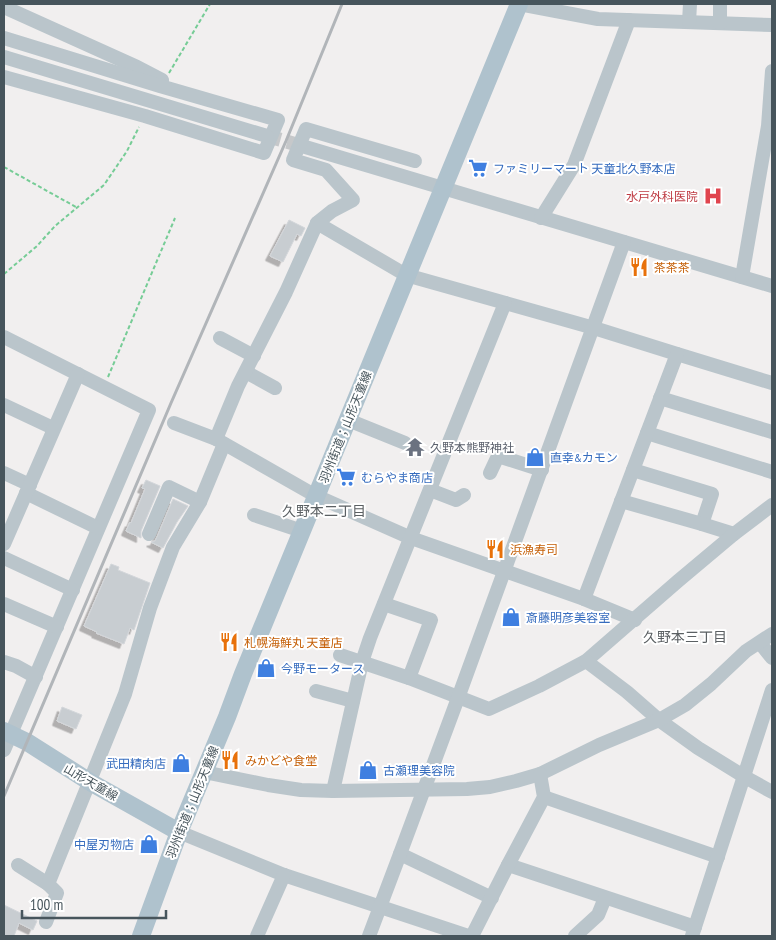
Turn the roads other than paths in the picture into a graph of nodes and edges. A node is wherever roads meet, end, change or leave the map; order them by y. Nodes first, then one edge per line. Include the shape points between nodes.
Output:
1 (519, 4) edge
2 (690, 4) edge
3 (720, 4) edge
4 (4, 7) edge
5 (574, 9) edge
6 (629, 20) junction
7 (689, 22) junction
8 (720, 23) junction
9 (772, 25) edge
10 (4, 38) edge
11 (24, 44) junction
12 (4, 57) edge
13 (19, 62) junction
14 (772, 71) edge
15 (9, 79) edge
16 (161, 83) junction
17 (770, 126) edge
18 (267, 136) tunnel mouth
19 (302, 146) tunnel mouth
20 (415, 161) dead end
21 (443, 187) junction
22 (541, 218) junction
23 (317, 223) junction
24 (624, 242) junction
25 (406, 276) junction
26 (742, 277) junction
27 (772, 286) edge
28 (505, 303) junction
29 (594, 328) junction
30 (4, 338) edge
31 (220, 338) dead end
32 (676, 354) junction
33 (254, 356) junction
34 (246, 372) junction
35 (78, 374) junction
36 (772, 383) edge
37 (275, 388) dead end
38 (660, 398) junction
39 (4, 405) edge
40 (348, 420) junction
41 (174, 423) dead end
42 (53, 428) junction
43 (772, 432) edge
44 (647, 434) junction
45 (220, 442) junction
46 (405, 443) dead end
47 (542, 470) junction
48 (633, 470) junction
49 (772, 472) edge
50 (4, 473) edge
51 (490, 473) dead end
52 (28, 489) junction
53 (430, 490) junction
54 (464, 495) dead end
55 (316, 496) junction
56 (621, 501) junction
57 (200, 502) junction
58 (772, 506) edge
59 (254, 515) dead end
60 (702, 524) junction
61 (98, 528) junction
62 (302, 531) junction
63 (149, 534) dead end
64 (734, 534) junction
65 (411, 538) junction
66 (4, 544) edge
67 (4, 558) edge
68 (504, 571) junction
69 (73, 590) junction
70 (584, 599) junction
71 (4, 604) edge
72 (384, 604) junction
73 (635, 620) junction
74 (57, 628) junction
75 (772, 634) edge
76 (760, 642) junction
77 (340, 655) dead end
78 (772, 658) edge
79 (586, 661) junction
80 (4, 662) edge
81 (362, 662) junction
82 (36, 677) junction
83 (409, 678) junction
84 (772, 690) edge
85 (316, 691) dead end
86 (458, 698) junction
87 (353, 701) junction
88 (659, 720) junction
89 (7, 733) edge
90 (4, 750) edge
91 (204, 772) junction
92 (540, 774) junction
93 (744, 777) junction
94 (90, 782) junction
95 (424, 790) junction
96 (333, 791) junction
97 (772, 792) edge
98 (544, 797) junction
99 (179, 832) junction
100 (400, 854) junction
101 (718, 857) junction
102 (508, 865) junction
103 (18, 866) dead end
104 (284, 875) junction
105 (48, 884) junction
106 (492, 898) junction
107 (605, 898) junction
108 (380, 908) junction
109 (46, 922) dead end
110 (693, 932) edge
111 (141, 936) edge
112 (257, 936) edge
113 (368, 936) edge
114 (468, 936) edge
115 (472, 936) edge
116 (575, 936) edge

1 - 5 street
1 - 21 main road, 羽州街道；山形天童線
2 - 7 street
3 - 8 street
4 - 16 street via 137,67
5 - 6 street via 598,19
6 - 7 street
6 - 22 street via 574,165
7 - 8 street
8 - 9 street
10 - 11 street
11 - 13 street
11 - 16 street
12 - 13 street
13 - 15 street
13 - 18 street
14 - 17 street
15 - 16 street via 264,152 278,120
17 - 26 street
19 - 21 street
20 - 23 street via 306,130 293,160 326,170 353,200
21 - 22 street
21 - 25 main road, 羽州街道；山形天童線
22 - 24 street
23 - 25 street
23 - 33 street
24 - 26 street
24 - 29 street
25 - 28 street
25 - 40 main road, 羽州街道；山形天童線
26 - 27 street
28 - 29 street
28 - 53 street
29 - 32 street
29 - 47 street
30 - 35 street
31 - 33 street
32 - 36 street
32 - 38 street
33 - 34 street
34 - 37 street
34 - 45 street
35 - 42 street
35 - 61 street via 149,410
38 - 43 street
38 - 44 street
39 - 42 street
40 - 46 street
40 - 55 main road, 羽州街道；山形天童線
41 - 45 street
42 - 52 street
44 - 48 street
44 - 49 street
45 - 55 street
45 - 57 street
47 - 51 street via 498,456
47 - 68 street
48 - 56 street
48 - 60 street via 712,494
50 - 52 street
52 - 61 street
52 - 66 street
53 - 54 street via 456,500
53 - 65 street
55 - 62 main road, 羽州街道；山形天童線
55 - 65 street
56 - 60 street
56 - 70 street
57 - 63 street via 169,487
57 - 94 street via 173,546 150,608 125,694
58 - 64 street
59 - 62 street
60 - 64 street
61 - 69 street
62 - 91 main road, 羽州街道；山形天童線
64 - 73 street
65 - 68 street
65 - 72 street
67 - 69 street
68 - 70 street
68 - 86 street
69 - 74 street
70 - 73 street
71 - 74 street
72 - 81 street
72 - 83 street via 430,620
73 - 79 street
74 - 82 street
75 - 76 street
76 - 78 street
76 - 88 street via 685,705
77 - 81 street
79 - 86 street via 489,709
79 - 88 street
80 - 82 street
81 - 83 street
81 - 87 street
82 - 89 street
83 - 86 street
84 - 93 street
85 - 87 street
86 - 95 street
87 - 96 street
88 - 92 street
88 - 93 street
89 - 90 street
89 - 94 main road, 山形天童線
91 - 96 street via 301,790
91 - 99 main road, 羽州街道；山形天童線
92 - 95 street via 490,787
92 - 98 street
93 - 97 street
93 - 101 street
94 - 99 main road, 山形天童線
94 - 105 street
95 - 96 street
95 - 100 street
98 - 101 street
98 - 102 street
99 - 104 street
99 - 111 main road, 羽州街道；山形天童線
100 - 106 street
100 - 108 street
101 - 110 street
102 - 106 street
102 - 107 street
103 - 105 street
104 - 108 street
104 - 112 street
105 - 109 street via 57,894
106 - 115 street
107 - 110 street
107 - 116 street via 598,915
108 - 113 street
108 - 114 street

